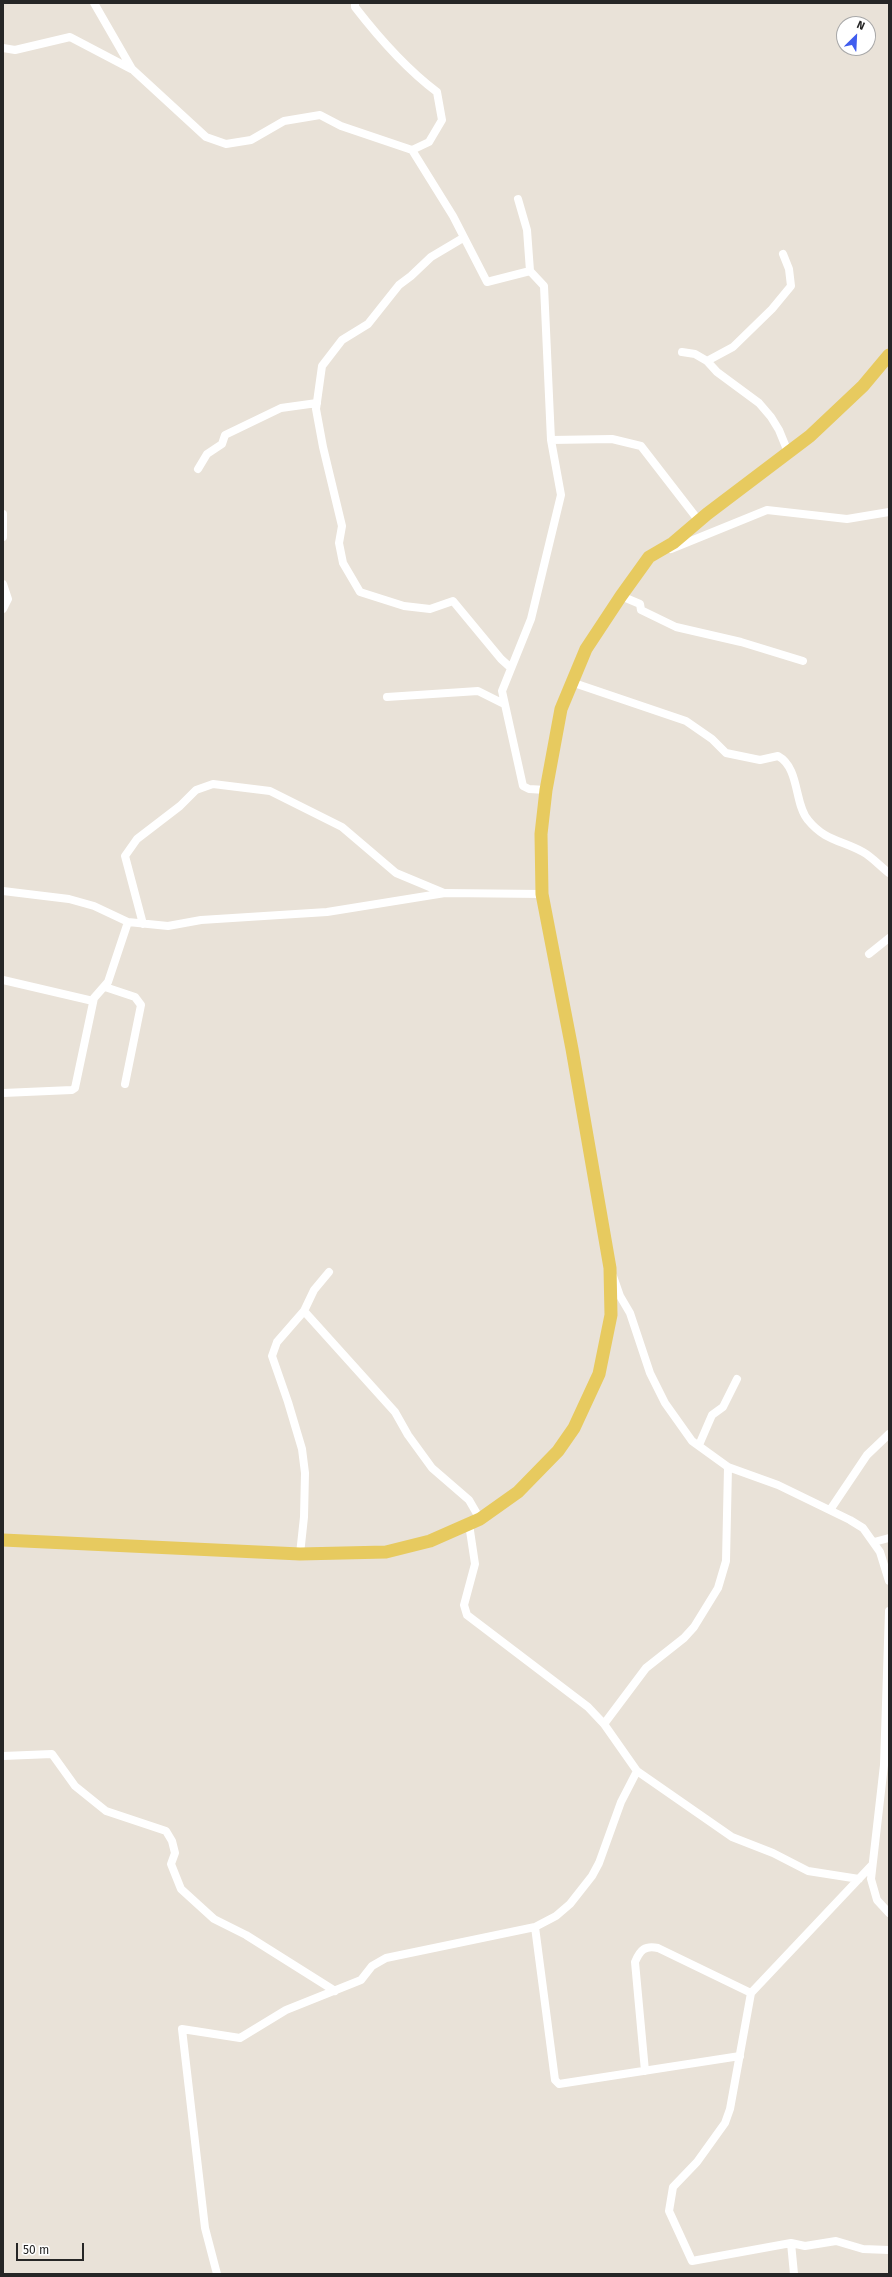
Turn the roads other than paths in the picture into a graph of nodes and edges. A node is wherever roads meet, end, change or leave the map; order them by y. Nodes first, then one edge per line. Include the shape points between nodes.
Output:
1 (94, 3) edge
2 (355, 3) edge
3 (3, 48) edge
4 (132, 69) junction
5 (412, 150) junction
6 (518, 200) dead end
7 (463, 238) junction
8 (783, 254) dead end
9 (530, 271) junction
10 (682, 352) dead end
11 (889, 356) edge
12 (707, 360) junction
13 (317, 403) junction
14 (551, 440) junction
15 (788, 452) junction
16 (198, 469) dead end
17 (889, 512) edge
18 (3, 514) edge
19 (699, 521) junction
20 (3, 537) edge
21 (649, 557) junction
22 (3, 584) edge
23 (620, 596) junction
24 (3, 609) edge
25 (803, 661) dead end
26 (511, 668) junction
27 (571, 682) junction
28 (387, 697) dead end
29 (504, 704) junction
30 (546, 790) junction
31 (889, 873) edge
32 (3, 891) edge
33 (444, 893) junction
34 (542, 894) junction
35 (128, 922) junction
36 (143, 924) junction
37 (889, 938) edge
38 (869, 954) dead end
39 (3, 980) edge
40 (105, 987) junction
41 (93, 1001) junction
42 (125, 1084) dead end
43 (3, 1093) edge
44 (610, 1268) junction
45 (329, 1272) dead end
46 (304, 1310) junction
47 (737, 1379) dead end
48 (889, 1434) edge
49 (699, 1445) junction
50 (728, 1467) junction
51 (830, 1510) junction
52 (474, 1521) junction
53 (889, 1538) edge
54 (3, 1540) edge
55 (874, 1542) junction
56 (300, 1554) junction
57 (885, 1558) edge
58 (889, 1581) edge
59 (889, 1611) edge
60 (604, 1724) junction
61 (3, 1756) edge
62 (637, 1771) junction
63 (871, 1866) junction
64 (859, 1879) junction
65 (889, 1913) edge
66 (535, 1927) junction
67 (335, 1991) junction
68 (751, 1993) junction
69 (740, 2056) junction
70 (645, 2071) junction
71 (791, 2243) junction
72 (889, 2250) edge
73 (217, 2274) edge
74 (794, 2274) edge

1 - 4 street
2 - 5 street via 354,7 384,44 437,92 442,120 429,142
3 - 4 street via 15,50 70,37
4 - 5 street via 206,137 226,144 250,140 284,122 320,115 341,126
5 - 7 street via 453,216
6 - 9 street via 527,230
7 - 9 street via 486,282
7 - 13 street via 431,257 399,285 368,324 342,340 322,366
8 - 12 street via 789,269 791,286 772,309 732,347
9 - 14 street via 544,286
10 - 12 street via 695,354
11 - 15 main road via 863,386 810,436
12 - 15 street via 717,372 750,396 771,417
13 - 16 street via 281,408 225,435 222,444 207,454
13 - 26 street via 323,447 342,526 339,543 343,563 360,592 391,603 430,609 453,601
14 - 19 street via 612,439 641,446
14 - 26 street via 561,495 558,514 531,619
15 - 19 main road
17 - 21 street via 847,519 767,510
18 - 20 street
19 - 21 main road via 673,543
21 - 23 main road
22 - 24 street via 8,599
23 - 25 street via 640,604 641,610 676,627 741,642
23 - 27 main road via 586,649
26 - 29 street via 502,691
27 - 30 main road via 561,709
27 - 31 street via 686,721 712,739 726,753 760,760 778,756 784,759 790,767 806,819 823,835 863,852
28 - 29 street via 478,691
29 - 30 street via 523,786
30 - 34 main road via 541,834
32 - 35 street via 82,902
33 - 34 street
33 - 36 street via 327,912 201,920 168,926
33 - 36 street via 396,872 342,827 270,791 213,784 196,790 180,806 137,839 125,856
34 - 44 main road
35 - 36 street
35 - 40 street
37 - 38 street
39 - 41 street
40 - 41 street via 95,995
40 - 42 street via 135,997 141,1005
41 - 43 street via 75,1088
44 - 49 street via 664,1403 692,1441
44 - 52 main road via 607,1342 599,1374 574,1428 537,1474 499,1507
45 - 46 street via 314,1290
46 - 52 street via 395,1412 432,1468 469,1500
46 - 56 street via 277,1342 272,1356 302,1450 304,1517
47 - 49 street via 723,1407 712,1415
48 - 51 street via 867,1455
49 - 50 street
50 - 51 street via 778,1485
50 - 60 street via 726,1561 718,1588 694,1627 646,1668
51 - 55 street via 862,1528
52 - 56 main road via 430,1541 400,1550 359,1554
52 - 60 street via 475,1564 464,1606 466,1615 577,1698
53 - 55 street
54 - 56 main road
55 - 57 street
57 - 58 street
59 - 63 street via 884,1765
60 - 62 street
61 - 67 street via 52,1754 75,1786 106,1811 166,1832 172,1841 175,1853 171,1864 181,1889 214,1919 246,1935
62 - 64 street via 732,1837 808,1871
62 - 66 street via 621,1802 605,1851 592,1876 570,1904 556,1916
63 - 64 street
63 - 65 street via 872,1889 877,1900
64 - 68 street
66 - 67 street via 386,1958 372,1966 361,1980
66 - 70 street via 555,2080 564,2085
67 - 73 street via 286,2010 240,2038 182,2029 206,2228
68 - 69 street
68 - 70 street via 658,1948 645,1947 639,1952 635,1962
69 - 70 street
69 - 71 street via 725,2123 697,2162 673,2187 669,2211 692,2260
71 - 72 street via 805,2246 836,2241 862,2249
71 - 74 street

